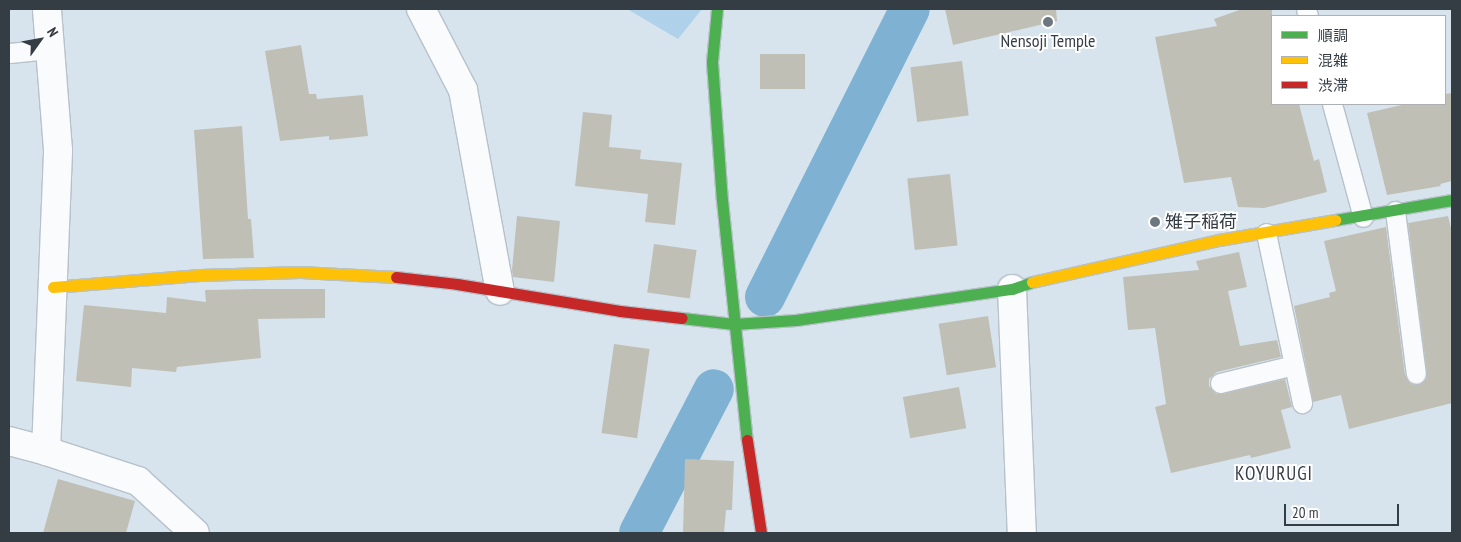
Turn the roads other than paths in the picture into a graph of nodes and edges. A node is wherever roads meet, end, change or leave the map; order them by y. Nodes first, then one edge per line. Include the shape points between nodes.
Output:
1 (47, 9) edge
2 (421, 9) edge
3 (718, 9) edge
4 (50, 49) junction
5 (9, 52) edge
6 (1332, 105) edge
7 (1452, 200) edge
8 (1394, 211) junction
9 (1363, 216) junction
10 (1266, 232) junction
11 (52, 287) junction
12 (1012, 289) junction
13 (500, 291) junction
14 (734, 324) junction
15 (1294, 365) junction
16 (1416, 374) dead end
17 (1220, 383) dead end
18 (1302, 403) dead end
19 (9, 441) edge
20 (46, 450) junction
21 (195, 533) edge
22 (761, 533) edge
23 (1022, 533) edge

1 - 4 street
2 - 13 street via 463,90
3 - 14 street via 712,62
4 - 5 lane
4 - 11 street via 58,150
6 - 9 lane
7 - 8 street
8 - 9 street
8 - 16 lane
9 - 10 street
10 - 12 street via 1038,280
10 - 15 lane
11 - 13 street via 300,272 374,275
11 - 20 street
12 - 14 street via 796,320
12 - 23 street
13 - 14 street via 620,311
14 - 22 street
15 - 17 lane
15 - 18 lane
19 - 20 street
20 - 21 street via 138,481

